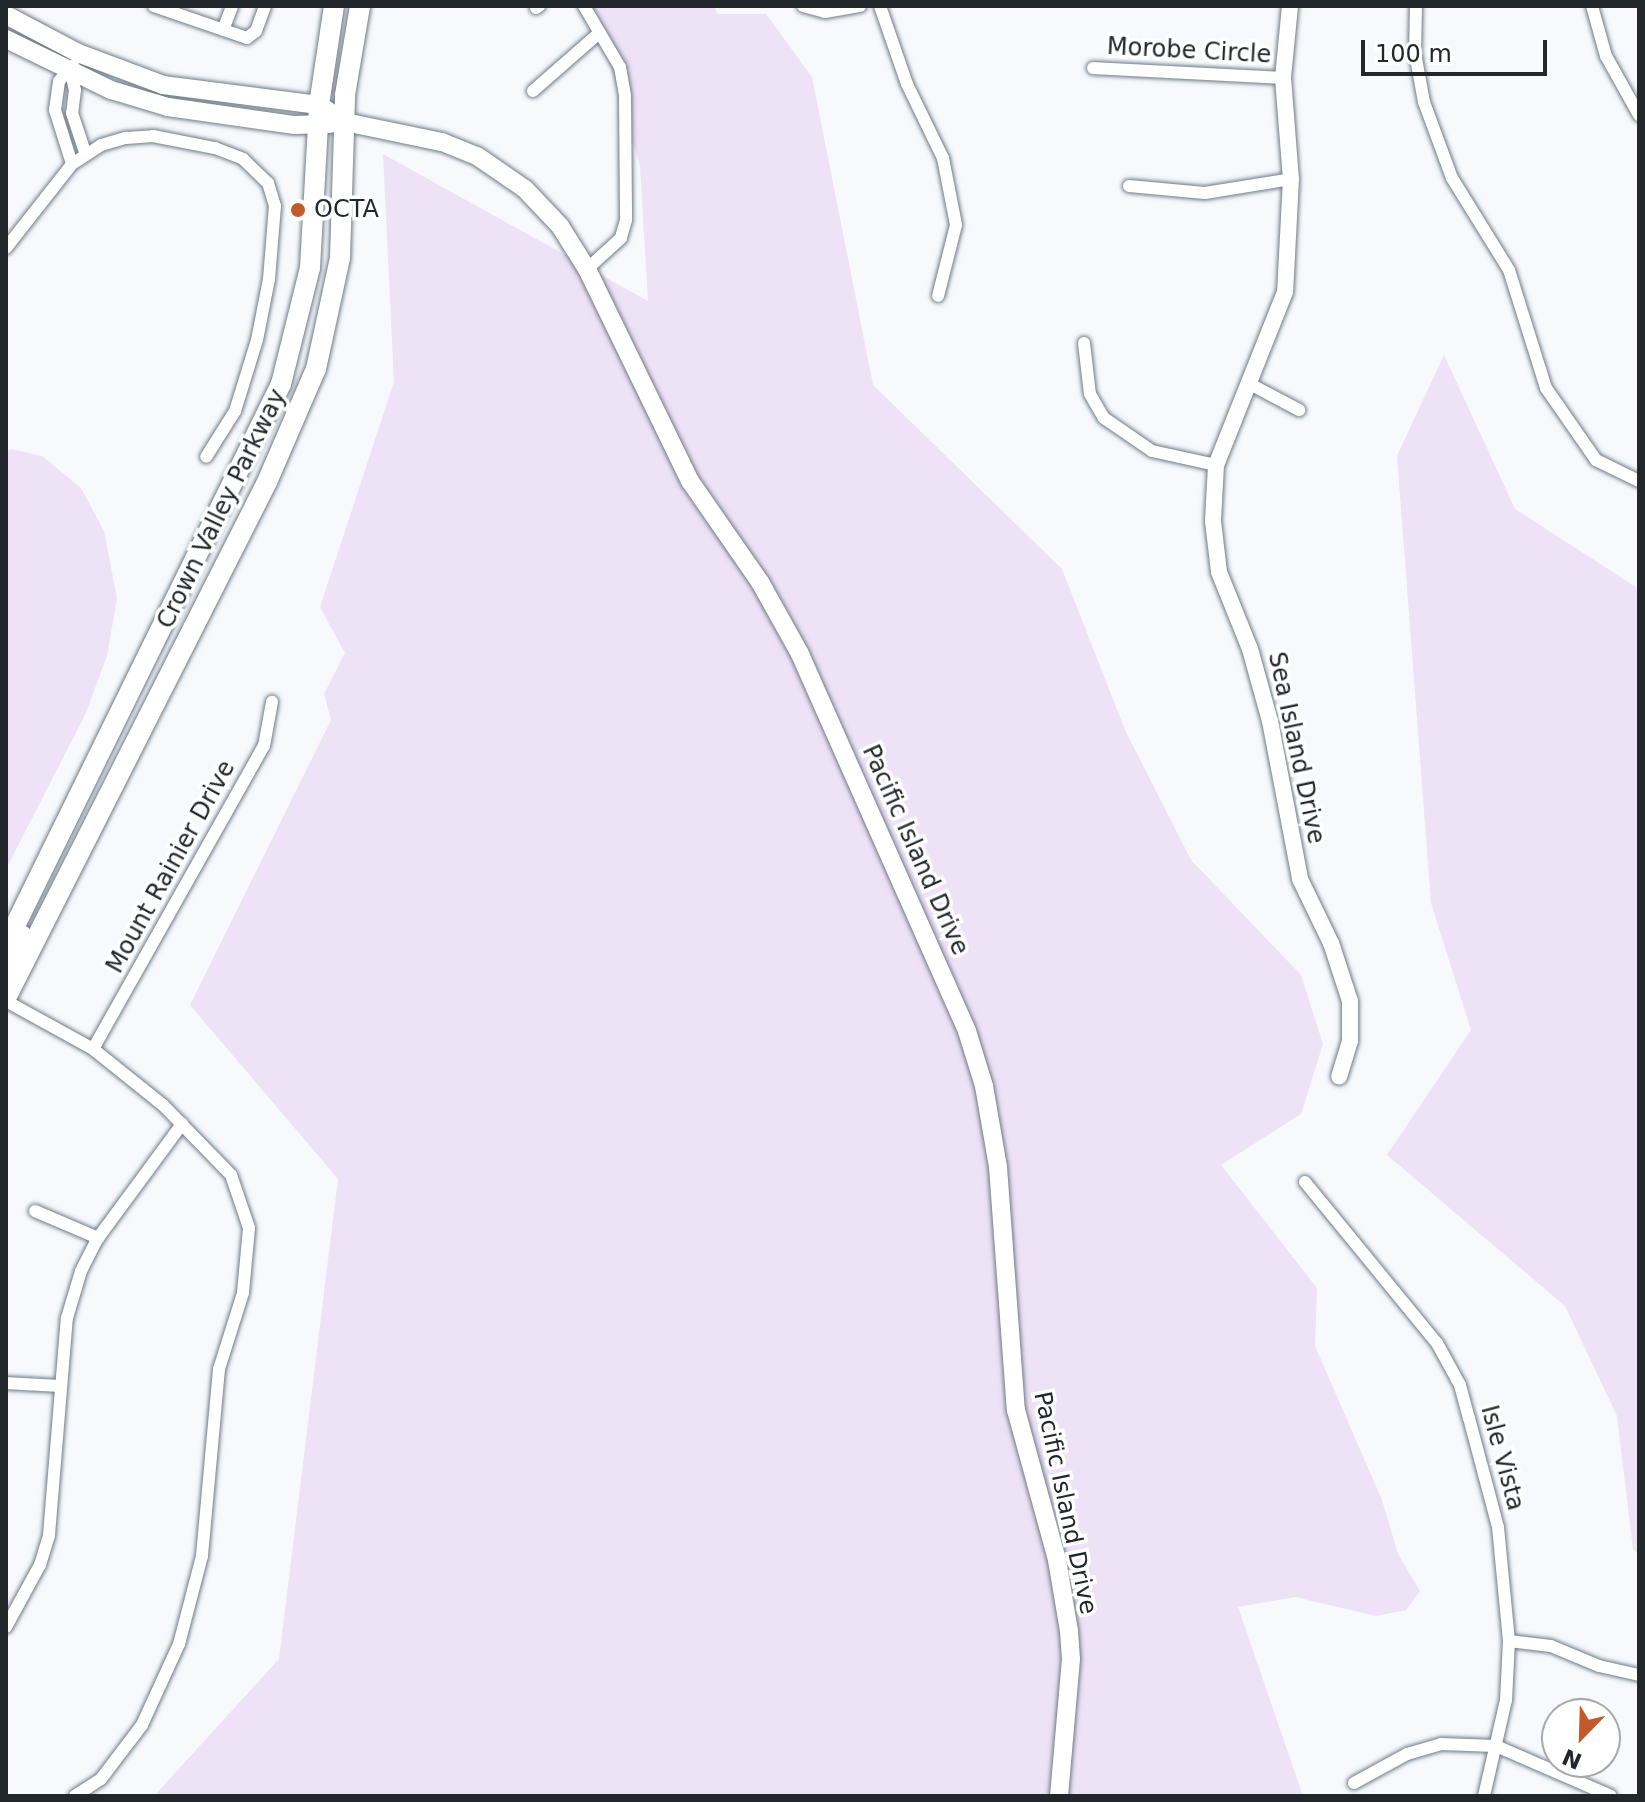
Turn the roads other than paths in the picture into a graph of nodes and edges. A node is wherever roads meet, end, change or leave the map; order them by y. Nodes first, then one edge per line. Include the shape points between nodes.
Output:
1 (154, 6) edge
2 (232, 6) edge
3 (265, 6) edge
4 (334, 6) edge
5 (360, 6) edge
6 (584, 6) edge
7 (803, 6) edge
8 (860, 6) edge
9 (880, 6) edge
10 (1290, 6) edge
11 (1416, 6) edge
12 (1592, 6) edge
13 (6, 15) edge
14 (223, 30) junction
15 (598, 34) junction
16 (6, 39) edge
17 (78, 53) junction
18 (1093, 68) dead end
19 (71, 73) junction
20 (1283, 78) junction
21 (533, 91) dead end
22 (1639, 115) edge
23 (318, 116) junction
24 (345, 122) junction
25 (76, 128) junction
26 (59, 134) junction
27 (86, 155) junction
28 (72, 164) junction
29 (1291, 179) junction
30 (1129, 186) dead end
31 (6, 248) edge
32 (587, 269) junction
33 (938, 296) dead end
34 (1084, 343) dead end
35 (1248, 383) junction
36 (1299, 410) dead end
37 (206, 457) dead end
38 (1216, 465) junction
39 (1639, 481) edge
40 (272, 702) dead end
41 (32, 895) junction
42 (6, 944) edge
43 (6, 963) edge
44 (6, 1000) edge
45 (93, 1049) junction
46 (1339, 1076) dead end
47 (182, 1124) junction
48 (1305, 1182) dead end
49 (35, 1211) dead end
50 (98, 1238) junction
51 (6, 1383) edge
52 (59, 1386) junction
53 (6, 1627) edge
54 (1509, 1641) junction
55 (1639, 1675) edge
56 (1496, 1746) junction
57 (1354, 1783) dead end
58 (75, 1796) edge
59 (1059, 1796) edge
60 (1484, 1796) edge
61 (1611, 1796) edge

1 - 14 street
2 - 14 street
3 - 14 street via 256,31 247,38
4 - 23 main road, Crown Valley Parkway
5 - 24 main road, Crown Valley Parkway
6 - 15 street
7 - 8 street via 825,12
9 - 33 street via 907,84 943,158 956,225
10 - 20 street, Sea Island Drive
11 - 39 street via 1416,66 1445,161 1509,270 1551,398 1596,460
12 - 22 street via 1606,56
13 - 17 main road
15 - 21 street
15 - 32 street via 620,67 625,96 626,220 621,238
16 - 19 main road
17 - 19 street
17 - 23 main road via 190,91
18 - 20 street, Morobe Circle
19 - 23 main road via 168,107
19 - 25 street
19 - 26 street via 56,87
20 - 29 street, Sea Island Drive
23 - 24 main road, Pacific Island Drive
23 - 41 main road, Crown Valley Parkway via 310,268 281,384
24 - 32 main road, Pacific Island Drive via 442,142 477,156 525,189 560,226
24 - 44 main road, Crown Valley Parkway via 340,258 316,369 260,496
25 - 26 street
25 - 27 street
26 - 28 street
27 - 28 street
27 - 37 street via 126,138 184,140 243,159 268,183 275,206 257,340 235,411
28 - 31 street
29 - 30 street via 1205,193
29 - 35 street, Sea Island Drive via 1285,292
32 - 59 main road, Pacific Island Drive via 684,469 760,582 800,654 967,1031 984,1086 998,1167 1016,1410 1066,1607 1071,1659
34 - 38 street via 1090,394 1104,418 1152,451
35 - 36 street
35 - 38 street, Sea Island Drive
38 - 46 street, Sea Island Drive via 1213,521 1219,572 1266,706 1300,879 1331,943 1350,1001 1350,1041
40 - 45 street, Mount Rainier Drive via 264,746
41 - 42 main road, Crown Valley Parkway
41 - 43 main road via 35,910
44 - 45 street
45 - 47 street
47 - 50 street
47 - 58 street via 234,1180 250,1239 243,1293 219,1369 202,1556 179,1644 150,1711 101,1779
48 - 54 street, Isle Vista via 1437,1343 1460,1385 1498,1527
49 - 50 street
50 - 52 street via 67,1318
51 - 52 street
52 - 53 street via 49,1535 40,1565
54 - 55 street via 1551,1646
54 - 56 street, Isle Vista via 1506,1700
56 - 57 street via 1441,1744 1407,1754
56 - 60 street, Isle Vista
56 - 61 street

